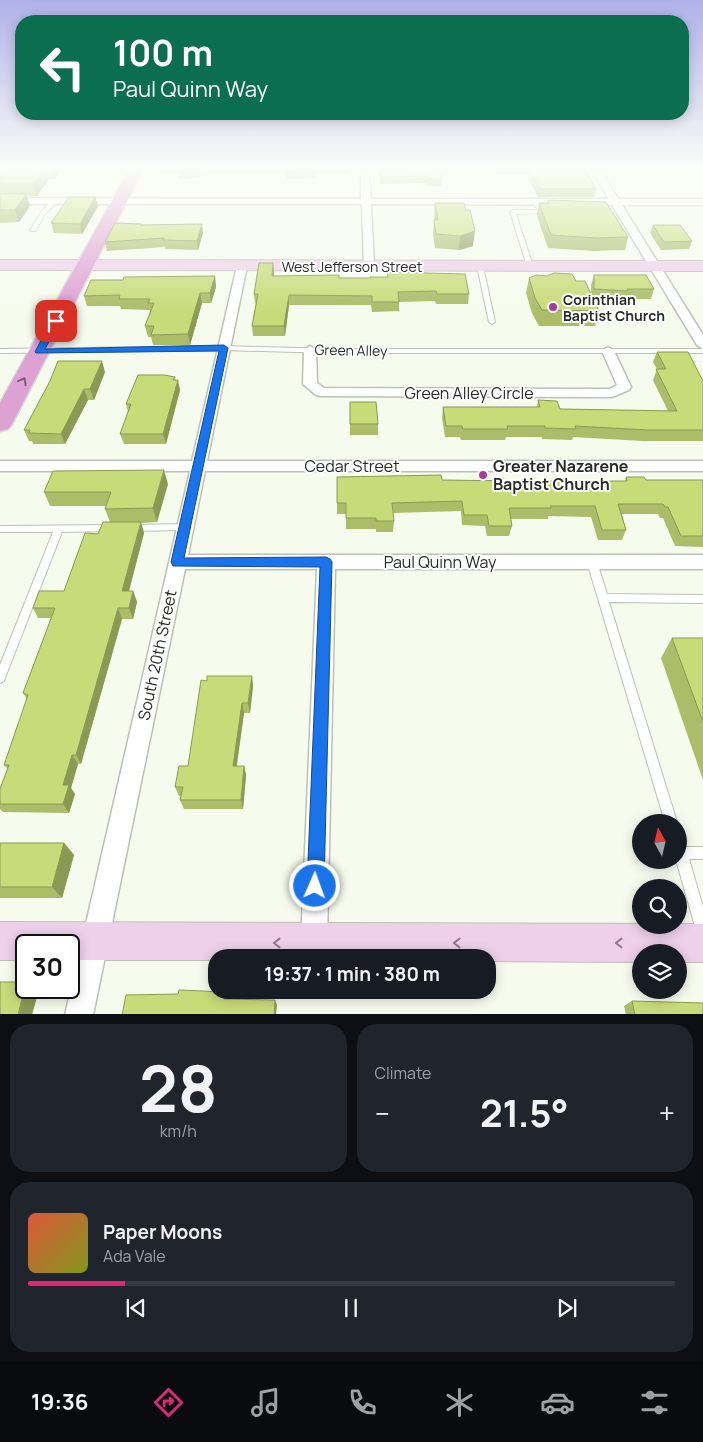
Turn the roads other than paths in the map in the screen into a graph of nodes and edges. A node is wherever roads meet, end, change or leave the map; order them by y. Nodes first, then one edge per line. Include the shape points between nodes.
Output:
1 (41, 217) edge
2 (111, 217) edge
3 (367, 217) edge
4 (515, 217) edge
5 (622, 217) edge
6 (33, 230) dead end
7 (85, 265) junction
8 (0, 266) edge
9 (242, 266) junction
10 (369, 266) junction
11 (480, 266) junction
12 (530, 266) junction
13 (654, 266) junction
14 (703, 266) edge
15 (492, 322) dead end
16 (703, 345) edge
17 (224, 348) junction
18 (310, 350) junction
19 (0, 351) edge
20 (608, 351) junction
21 (703, 351) edge
22 (39, 352) junction
23 (0, 424) edge
24 (0, 466) edge
25 (198, 466) junction
26 (703, 466) edge
27 (185, 526) junction
28 (0, 529) edge
29 (59, 529) junction
30 (177, 562) junction
31 (326, 562) junction
32 (592, 562) junction
33 (703, 562) edge
34 (603, 598) junction
35 (703, 598) edge
36 (0, 678) edge
37 (669, 814) edge
38 (688, 852) edge
39 (703, 854) edge
40 (684, 869) edge
41 (703, 930) edge
42 (0, 941) edge
43 (95, 942) junction
44 (314, 942) junction
45 (703, 942) edge
46 (79, 1014) edge

1 - 6 lane
2 - 7 main road
3 - 10 street
4 - 12 lane
5 - 13 street
7 - 8 street, West Jefferson Street
7 - 9 street, West Jefferson Street
7 - 22 main road
9 - 10 street, West Jefferson Street
9 - 17 street, South 20th Street
10 - 11 street, West Jefferson Street
11 - 12 street, West Jefferson Street
11 - 15 lane
12 - 13 street, West Jefferson Street
13 - 14 street, West Jefferson Street
13 - 16 street
17 - 18 lane, Green Alley
17 - 22 lane, Green Alley
17 - 25 street, South 20th Street
18 - 20 lane, Green Alley
18 - 20 street, Green Alley Circle via 310,384 320,392 612,393 624,387
19 - 22 lane, Green Alley
20 - 21 lane, Green Alley
23 -> 22 main road
24 - 25 street, Cedar Street
25 - 26 street, Cedar Street
25 - 27 street, South 20th Street
27 - 29 lane
27 - 30 street, South 20th Street
28 - 29 lane
29 - 36 lane
30 - 31 street, Paul Quinn Way
30 - 43 street, South 20th Street
31 - 32 street, Paul Quinn Way
31 - 44 street
32 - 33 street, Paul Quinn Way
32 - 34 lane
34 - 35 lane
34 - 37 lane
38 - 39 lane
40 - 41 lane
42 - 43 street
44 -> 43 street
43 - 46 street, South 20th Street
45 -> 44 street

